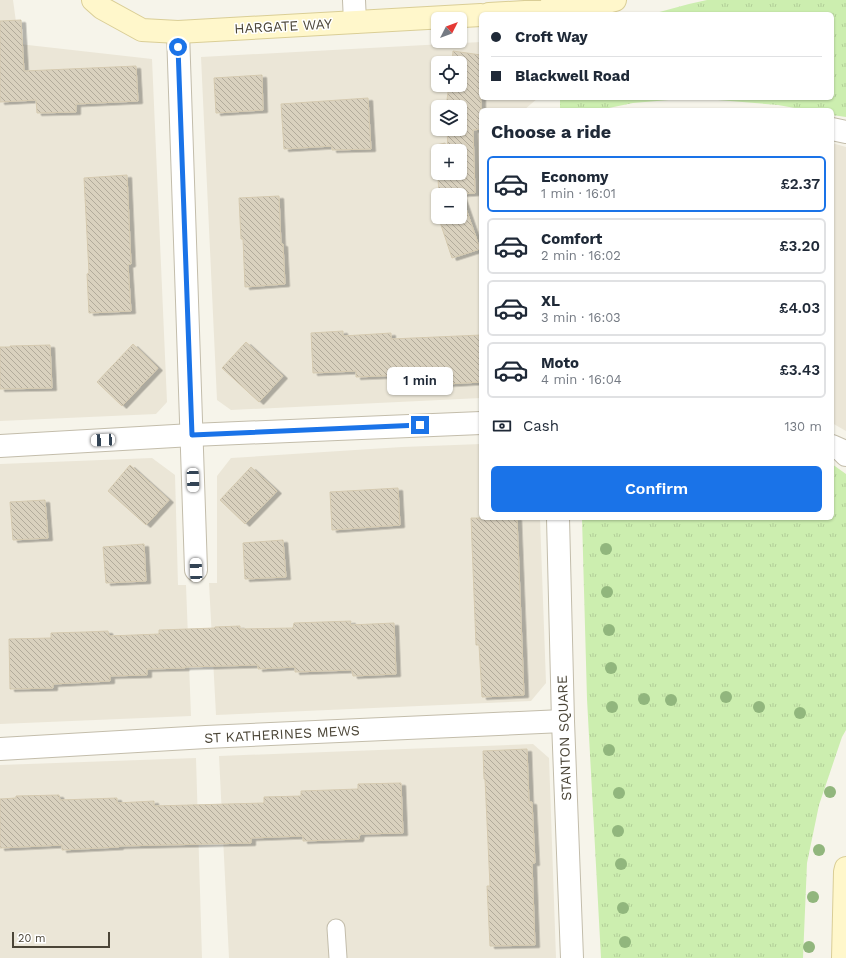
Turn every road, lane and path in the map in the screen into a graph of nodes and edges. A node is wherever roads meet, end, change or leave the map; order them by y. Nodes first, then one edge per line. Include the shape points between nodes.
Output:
1 (93, 0) edge
2 (354, 0) edge
3 (614, 0) edge
4 (518, 12) edge
5 (479, 14) edge
6 (355, 22) junction
7 (178, 32) junction
8 (834, 129) edge
9 (846, 132) edge
10 (479, 423) edge
11 (192, 435) junction
12 (0, 446) edge
13 (834, 447) edge
14 (846, 454) edge
15 (558, 520) edge
16 (196, 570) dead end
17 (564, 721) junction
18 (0, 749) edge
19 (846, 868) edge
20 (336, 928) dead end
21 (338, 958) edge
22 (572, 958) edge
23 (843, 958) edge

1 - 7 street, HARGATE WAY via 102,8 142,30
2 - 6 street
3 - 4 street via 589,7
5 - 6 street, HARGATE WAY
6 - 7 street, HARGATE WAY
7 - 11 street
8 - 9 street
10 - 11 street
11 - 12 street
11 - 16 street
13 - 14 street
15 - 17 street, STANTON SQUARE
17 - 18 street, ST KATHERINES MEWS
17 - 22 street, STANTON SQUARE
19 - 23 street
20 - 21 lane

